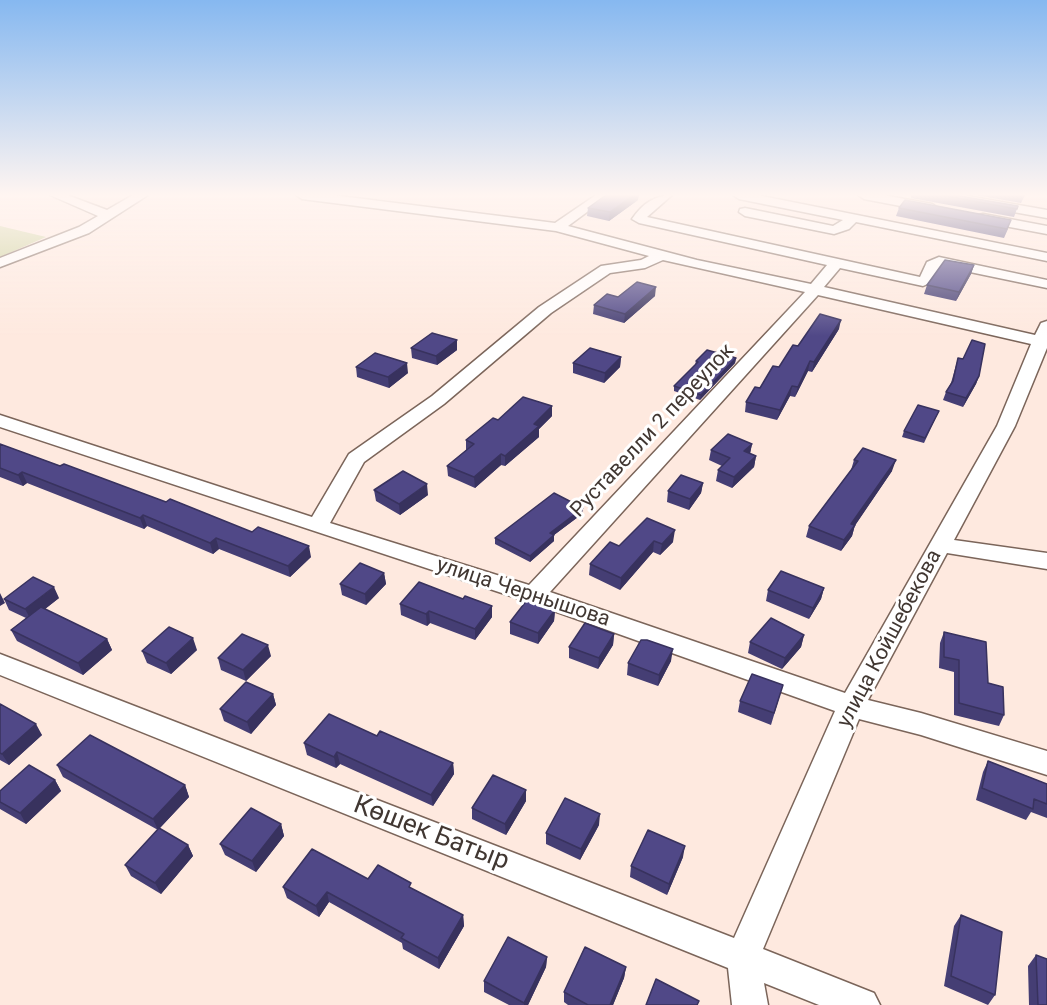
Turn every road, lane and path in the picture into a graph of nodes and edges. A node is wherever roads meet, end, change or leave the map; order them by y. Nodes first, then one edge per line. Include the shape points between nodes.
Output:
1 (54, 242) edge
2 (615, 242) edge
3 (738, 242) edge
4 (982, 242) edge
5 (663, 254) junction
6 (1047, 257) edge
7 (0, 263) edge
8 (836, 263) junction
9 (1047, 284) edge
10 (810, 295) junction
11 (1045, 337) edge
12 (0, 421) edge
13 (317, 526) junction
14 (940, 545) junction
15 (1047, 561) edge
16 (534, 595) junction
17 (0, 664) edge
18 (851, 706) junction
19 (1047, 763) edge
20 (743, 956) junction
21 (750, 1005) edge
22 (862, 1005) edge

1 - 7 street
2 - 5 street
3 - 8 street
4 - 6 street
5 - 10 street
5 - 13 street via 645,264 606,269 545,309 438,400 356,458
8 - 9 street via 923,282 932,265 939,261
8 - 10 street, Руставелли 2 переулок
10 - 11 street
10 - 16 street, Руставелли 2 переулок
11 - 14 street, улица Койшебекова via 1006,426
12 - 13 street, улица Чернышова
13 - 16 street, улица Чернышова
14 - 15 street
14 - 18 street, улица Койшебекова
16 - 18 street, улица Чернышова
17 - 20 street, Көшек Батыр
18 - 19 street, улица Чернышова
18 - 20 street, улица Койшебекова
20 - 21 street
20 - 22 street, Көшек Батыр

